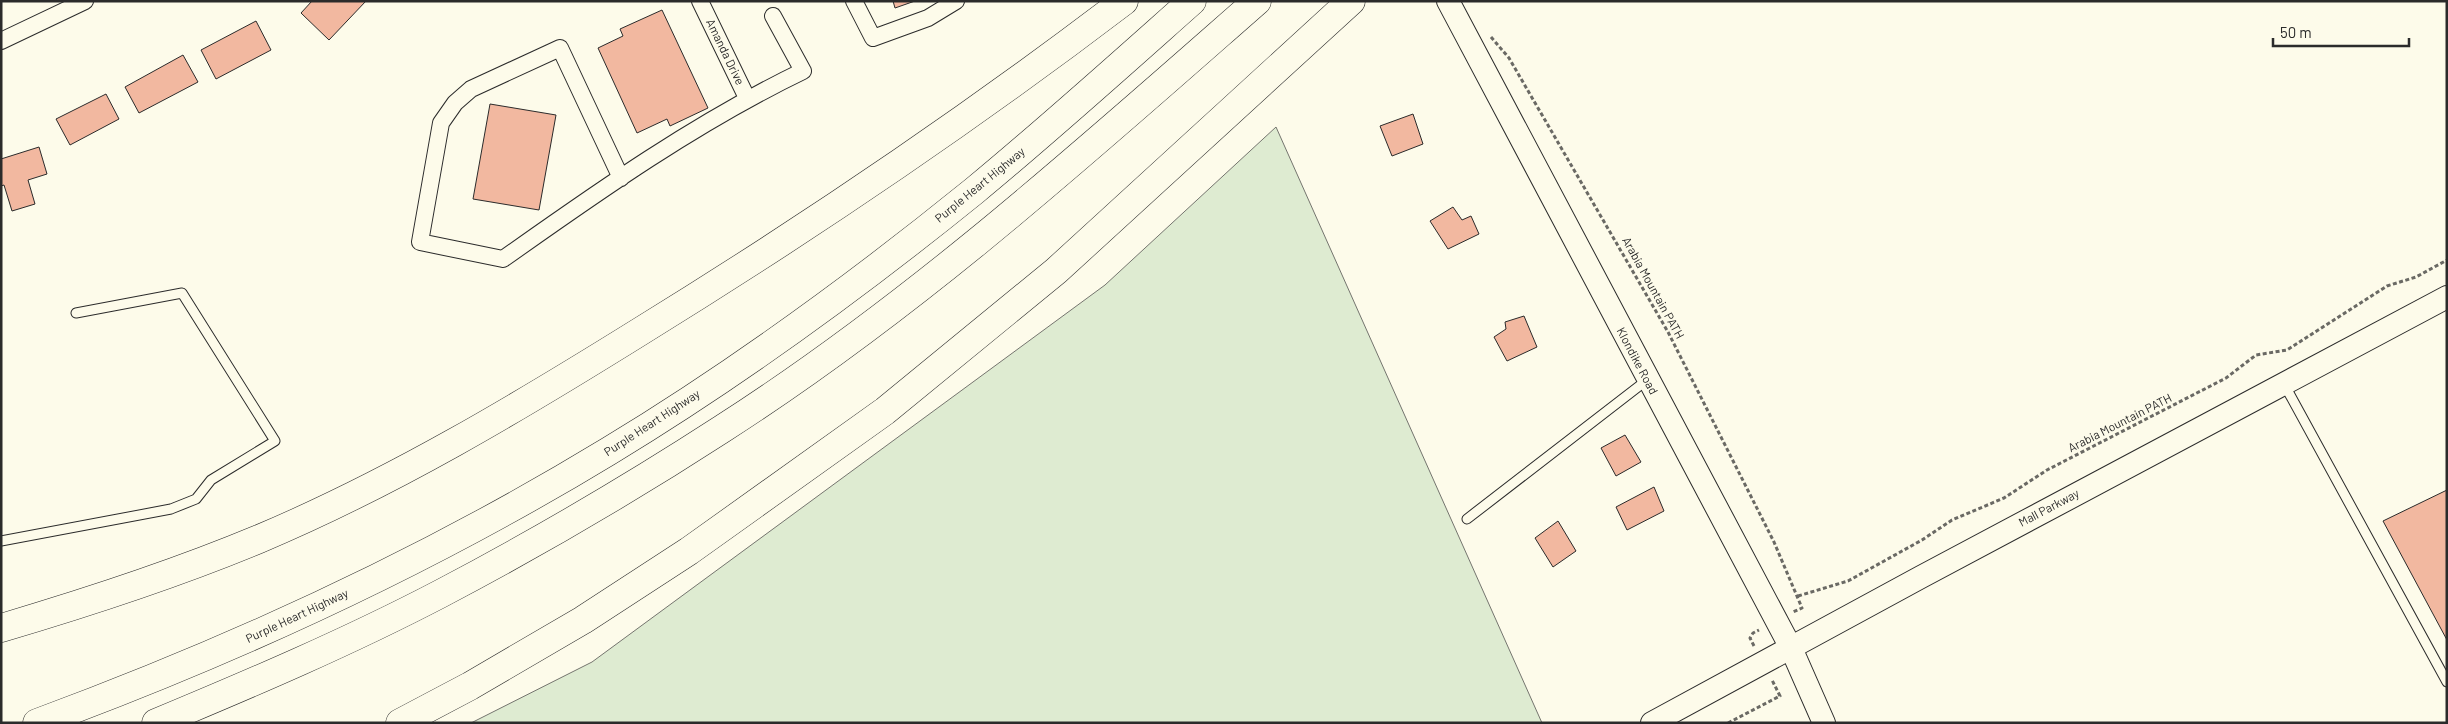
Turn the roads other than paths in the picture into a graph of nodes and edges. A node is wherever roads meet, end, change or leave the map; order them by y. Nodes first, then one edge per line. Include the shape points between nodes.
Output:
1 (85, 1) edge
2 (700, 1) edge
3 (854, 1) edge
4 (956, 1) edge
5 (1124, 1) edge
6 (1192, 1) edge
7 (1256, 1) edge
8 (1351, 1) edge
9 (1448, 1) edge
10 (773, 16) dead end
11 (1, 40) edge
12 (747, 98) junction
13 (621, 178) junction
14 (2447, 297) edge
15 (76, 313) dead end
16 (1647, 380) junction
17 (2283, 382) junction
18 (1467, 519) dead end
19 (1, 541) edge
20 (1, 628) edge
21 (1791, 648) junction
22 (2447, 682) edge
23 (37, 723) edge
24 (156, 723) edge
25 (400, 723) edge
26 (1652, 723) edge
27 (1824, 723) edge

1 - 11 street
2 - 12 street, Amanda Drive
3 - 4 street via 873,38 928,18
5 - 20 highway via 1000,95 803,230 473,431 355,494 261,538 167,575
6 - 23 highway, Purple Heart Highway via 1030,143 896,252 787,332 609,451 423,554 331,600 215,654
7 - 24 highway via 1054,179 961,254 844,344 724,428 623,491 439,595 255,681
8 - 25 highway via 1056,271 886,411 689,551 583,620
9 - 16 street, Klondike Road
10 - 12 street, Amanda Drive via 803,71
12 - 13 street
13 - 13 street via 503,259 420,242 441,123 455,103 471,89 560,48
14 - 17 street, Mall Parkway
15 - 19 lane via 182,293 275,441 211,480 196,499 170,510
16 - 18 lane
16 - 21 street, Klondike Road
17 - 21 street, Mall Parkway
17 - 22 lane
21 - 26 street, Mall Parkway
21 - 27 street, Klondike Road

